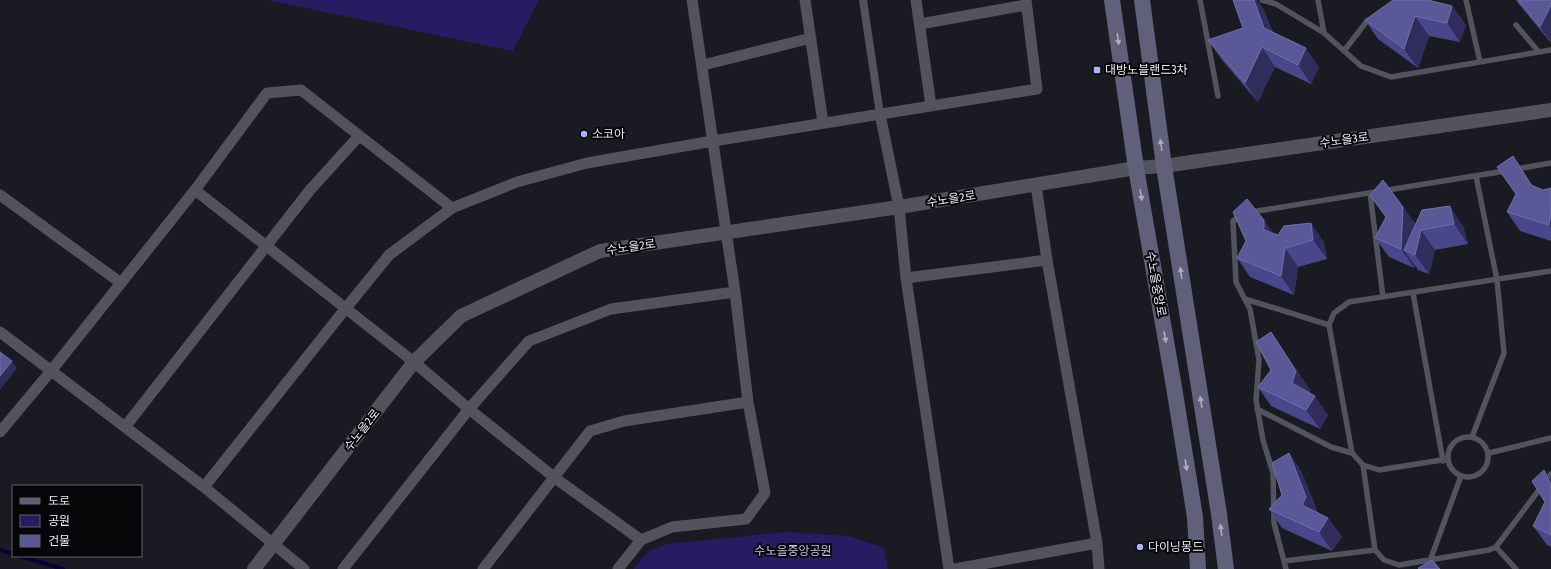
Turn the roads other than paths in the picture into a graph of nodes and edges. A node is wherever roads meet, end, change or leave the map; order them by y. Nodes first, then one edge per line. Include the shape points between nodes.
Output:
1 (692, 0) edge
2 (805, 0) edge
3 (863, 0) edge
4 (916, 0) edge
5 (1112, 0) edge
6 (1142, 0) edge
7 (1200, 0) edge
8 (1262, 0) edge
9 (1318, 0) edge
10 (1466, 0) edge
11 (1026, 2) edge
12 (1367, 21) edge
13 (920, 24) junction
14 (1516, 25) dead end
15 (1324, 33) junction
16 (811, 38) junction
17 (1551, 50) edge
18 (1344, 51) junction
19 (1539, 52) junction
20 (1480, 62) junction
21 (703, 65) junction
22 (1218, 96) dead end
23 (931, 106) junction
24 (1551, 110) edge
25 (880, 114) junction
26 (823, 123) junction
27 (359, 136) junction
28 (713, 141) junction
29 (1551, 163) edge
30 (1164, 166) junction
31 (1136, 168) junction
32 (1476, 176) junction
33 (1036, 185) junction
34 (195, 190) junction
35 (1370, 193) junction
36 (0, 195) edge
37 (899, 207) junction
38 (452, 208) junction
39 (726, 233) junction
40 (267, 246) junction
41 (1047, 260) junction
42 (1551, 271) edge
43 (906, 278) junction
44 (1497, 280) junction
45 (121, 283) junction
46 (735, 292) junction
47 (1413, 293) junction
48 (1383, 297) junction
49 (1245, 299) junction
50 (346, 308) junction
51 (1329, 325) junction
52 (0, 332) edge
53 (414, 362) junction
54 (51, 371) junction
55 (748, 402) junction
56 (469, 409) junction
57 (1257, 409) junction
58 (125, 427) junction
59 (0, 432) edge
60 (1472, 437) junction
61 (1551, 438) edge
62 (1352, 453) junction
63 (1489, 453) junction
64 (1445, 460) junction
65 (1363, 465) junction
66 (1551, 474) edge
67 (1461, 476) junction
68 (555, 478) junction
69 (204, 487) junction
70 (641, 540) junction
71 (1097, 543) junction
72 (274, 544) junction
73 (1496, 547) junction
74 (1376, 550) junction
75 (1430, 560) junction
76 (1284, 561) junction
77 (254, 569) edge
78 (304, 569) edge
79 (343, 569) edge
80 (483, 569) edge
81 (618, 569) edge
82 (949, 569) edge
83 (955, 569) edge
84 (1099, 569) edge
85 (1198, 569) edge
86 (1226, 569) edge
87 (1286, 569) edge
88 (1427, 569) edge
89 (1516, 569) edge

1 - 21 street
2 - 16 street
3 - 25 street
4 - 13 street
5 -> 31 main road, 수노을중앙로
30 -> 6 main road
7 - 22 lane
8 - 15 lane via 1276,4
9 - 15 lane
10 - 20 lane
11 - 13 street
11 - 23 street via 1037,89
12 - 18 lane
13 - 23 street
14 - 19 lane
15 - 18 lane
16 - 21 street
16 - 26 street
17 - 19 lane
18 - 20 lane via 1361,66 1391,77
19 - 20 lane
21 - 28 street
23 - 25 street
24 - 30 street, 수노을3로
25 - 26 street
25 - 37 street
26 - 28 street
27 - 34 street via 301,90 266,93
27 - 38 street
27 - 40 street via 310,190
28 - 38 street via 588,164 517,182
28 - 39 street
29 - 32 lane
30 - 31 street, 수노을3로
86 -> 30 main road
31 - 33 street, 수노을2로
31 -> 85 main road, 수노을중앙로 via 1174,387 1194,517
32 - 35 lane
32 - 44 lane
33 - 37 street, 수노을2로
33 - 41 street
34 - 40 street
34 - 45 street
35 - 48 lane
35 - 49 lane via 1244,214 1232,221 1236,282
36 - 45 street
37 - 39 street, 수노을2로
37 - 43 street
38 - 50 street via 389,255
39 - 46 street
39 - 53 street, 수노을2로 via 600,251 461,316
40 - 50 street
40 - 58 street
41 - 43 street
41 - 71 street
42 - 44 lane
43 - 82 street
44 - 47 lane
44 - 60 lane via 1504,353
45 - 54 street
46 - 55 street
46 - 56 street via 611,309 529,341
47 - 48 lane
47 - 64 lane
48 - 51 lane via 1349,302 1334,313
49 - 51 lane
49 - 57 lane via 1250,310 1259,360
50 - 53 street
50 - 69 street
51 - 62 lane
52 - 54 street
53 - 56 street
53 - 72 street, 수노을2로
54 - 58 street
54 - 59 street
55 - 68 street via 624,421 590,431
55 - 70 street via 765,493 746,519 672,527
56 - 68 street
56 - 79 street
57 - 62 lane via 1331,447
57 - 76 lane via 1273,473 1274,523
58 - 69 street
60 - 63 lane via 1482,441
60 - 64 lane via 1463,437 1452,444
61 - 63 lane
62 - 65 lane
63 - 67 lane via 1489,460 1483,472 1470,477
64 - 65 lane via 1379,470
64 - 67 lane via 1452,470
65 - 74 lane
66 - 73 lane
67 - 75 lane
68 - 70 street
68 - 80 street
69 - 72 street
70 - 81 street
71 - 83 street
71 - 84 street
72 - 77 street, 수노을2로
72 - 78 street
73 - 75 lane
73 - 89 lane
74 - 75 lane via 1384,560 1399,565
74 - 76 lane
75 - 88 lane
76 - 87 lane

